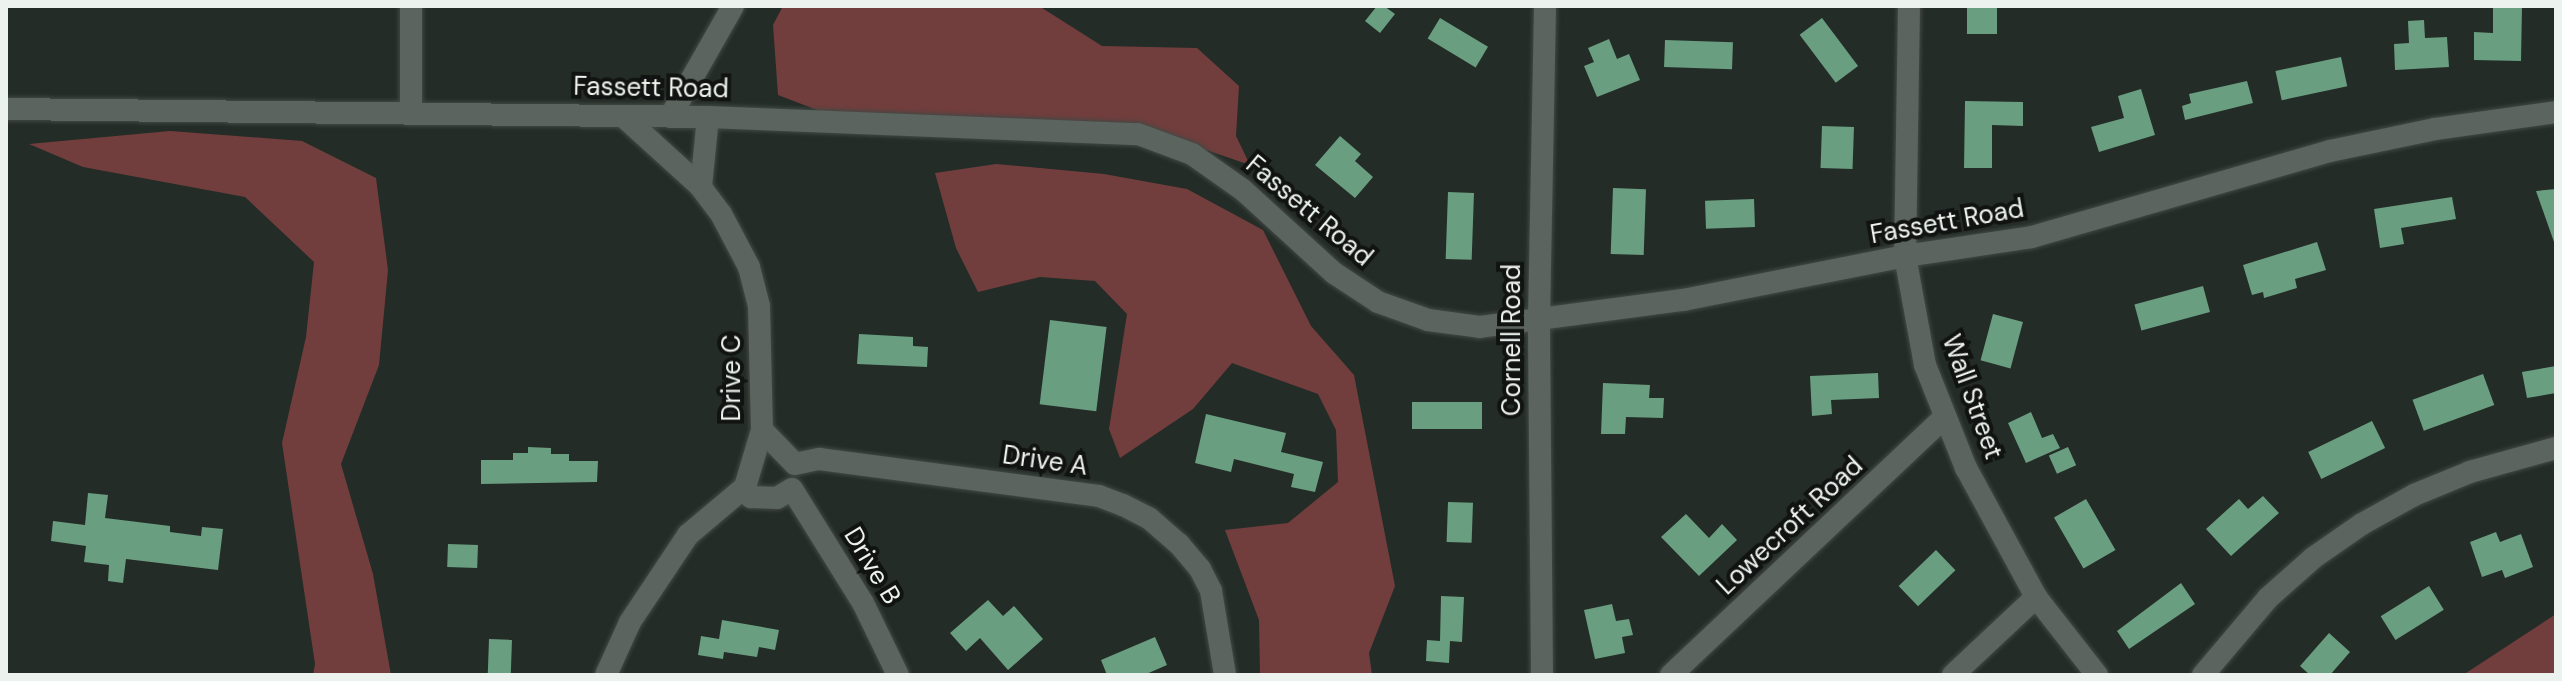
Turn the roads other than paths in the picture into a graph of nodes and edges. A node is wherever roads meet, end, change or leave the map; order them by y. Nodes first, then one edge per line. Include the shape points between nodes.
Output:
1 (411, 6) edge
2 (733, 6) edge
3 (1545, 6) edge
4 (1909, 6) edge
5 (6, 109) edge
6 (411, 112) junction
7 (2556, 112) edge
8 (623, 116) junction
9 (670, 117) junction
10 (708, 117) junction
11 (701, 187) junction
12 (1905, 256) junction
13 (1539, 319) junction
14 (1945, 417) junction
15 (762, 430) junction
16 (2556, 448) edge
17 (795, 464) junction
18 (745, 487) junction
19 (792, 489) junction
20 (2036, 597) junction
21 (606, 675) edge
22 (898, 675) edge
23 (1225, 675) edge
24 (1542, 675) edge
25 (1671, 675) edge
26 (1953, 675) edge
27 (2097, 675) edge
28 (2203, 675) edge

1 - 6 street
2 - 9 street
3 - 13 street, Cornell Road
4 - 12 street, Wall Street
5 - 6 street, Fassett Road
6 - 8 street, Fassett Road
7 - 12 street, Fassett Road via 2330,151 2032,237
8 - 9 street, Fassett Road
8 - 11 street, Drive C
9 - 10 street, Fassett Road
10 - 11 street
10 - 13 street, Fassett Road via 1138,134 1192,154 1243,190 1334,273 1378,302 1428,320 1480,327
11 - 15 street, Drive C via 749,267 759,306
12 - 13 street, Fassett Road via 1683,300
12 - 14 street, Wall Street via 1925,365
13 - 24 street, Cornell Road
14 - 20 street, Wall Street via 1966,468
14 - 25 street, Lowecroft Road
15 - 17 street
15 - 18 street, Drive C
16 - 28 street via 2470,472 2362,524 2268,598
17 - 19 street
17 - 23 street, Drive A via 819,459 1099,496 1123,505 1150,519 1200,569 1211,591
18 - 19 street via 751,497 777,498
18 - 21 street via 688,535 630,622
19 - 22 street, Drive B via 863,603
20 - 26 street
20 - 27 street, Wall Street

